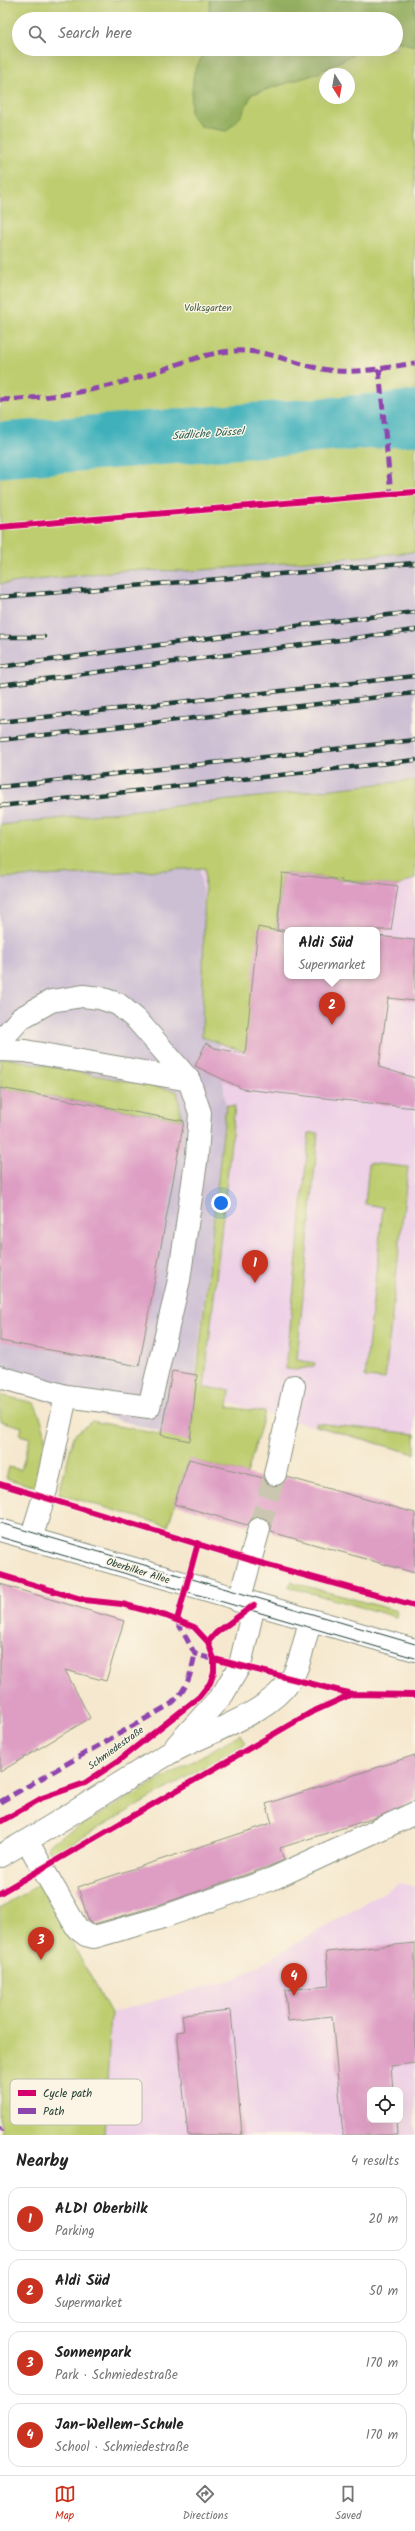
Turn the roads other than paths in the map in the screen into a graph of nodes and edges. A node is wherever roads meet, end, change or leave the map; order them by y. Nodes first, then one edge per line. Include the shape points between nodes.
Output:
1 (0, 1041) edge
2 (0, 1050) edge
3 (189, 1080) junction
4 (0, 1377) edge
5 (294, 1386) dead end
6 (66, 1396) junction
7 (275, 1474) tunnel mouth
8 (259, 1529) tunnel mouth
9 (0, 1530) edge
10 (31, 1539) junction
11 (247, 1603) junction
12 (310, 1621) junction
13 (415, 1650) edge
14 (170, 1753) junction
15 (415, 1812) edge
16 (27, 1841) junction
17 (0, 1856) edge

1 - 3 street via 21,1018 51,1001 83,996 100,998 118,1004 137,1020
2 - 3 street via 25,1051
3 - 6 street via 200,1113 197,1156 179,1280 148,1407
4 - 6 street
5 - 7 street
6 - 10 street via 46,1490
8 - 11 street
9 - 10 street, Oberbilker Allee
10 - 11 street, Oberbilker Allee
11 - 12 street, Oberbilker Allee
11 - 14 street via 240,1665 223,1694
12 - 13 street, Oberbilker Allee
12 - 14 street via 292,1678 271,1700 207,1736
14 - 16 street
15 - 16 street via 272,1879 157,1919 94,1936 86,1935 77,1928
16 - 17 street

